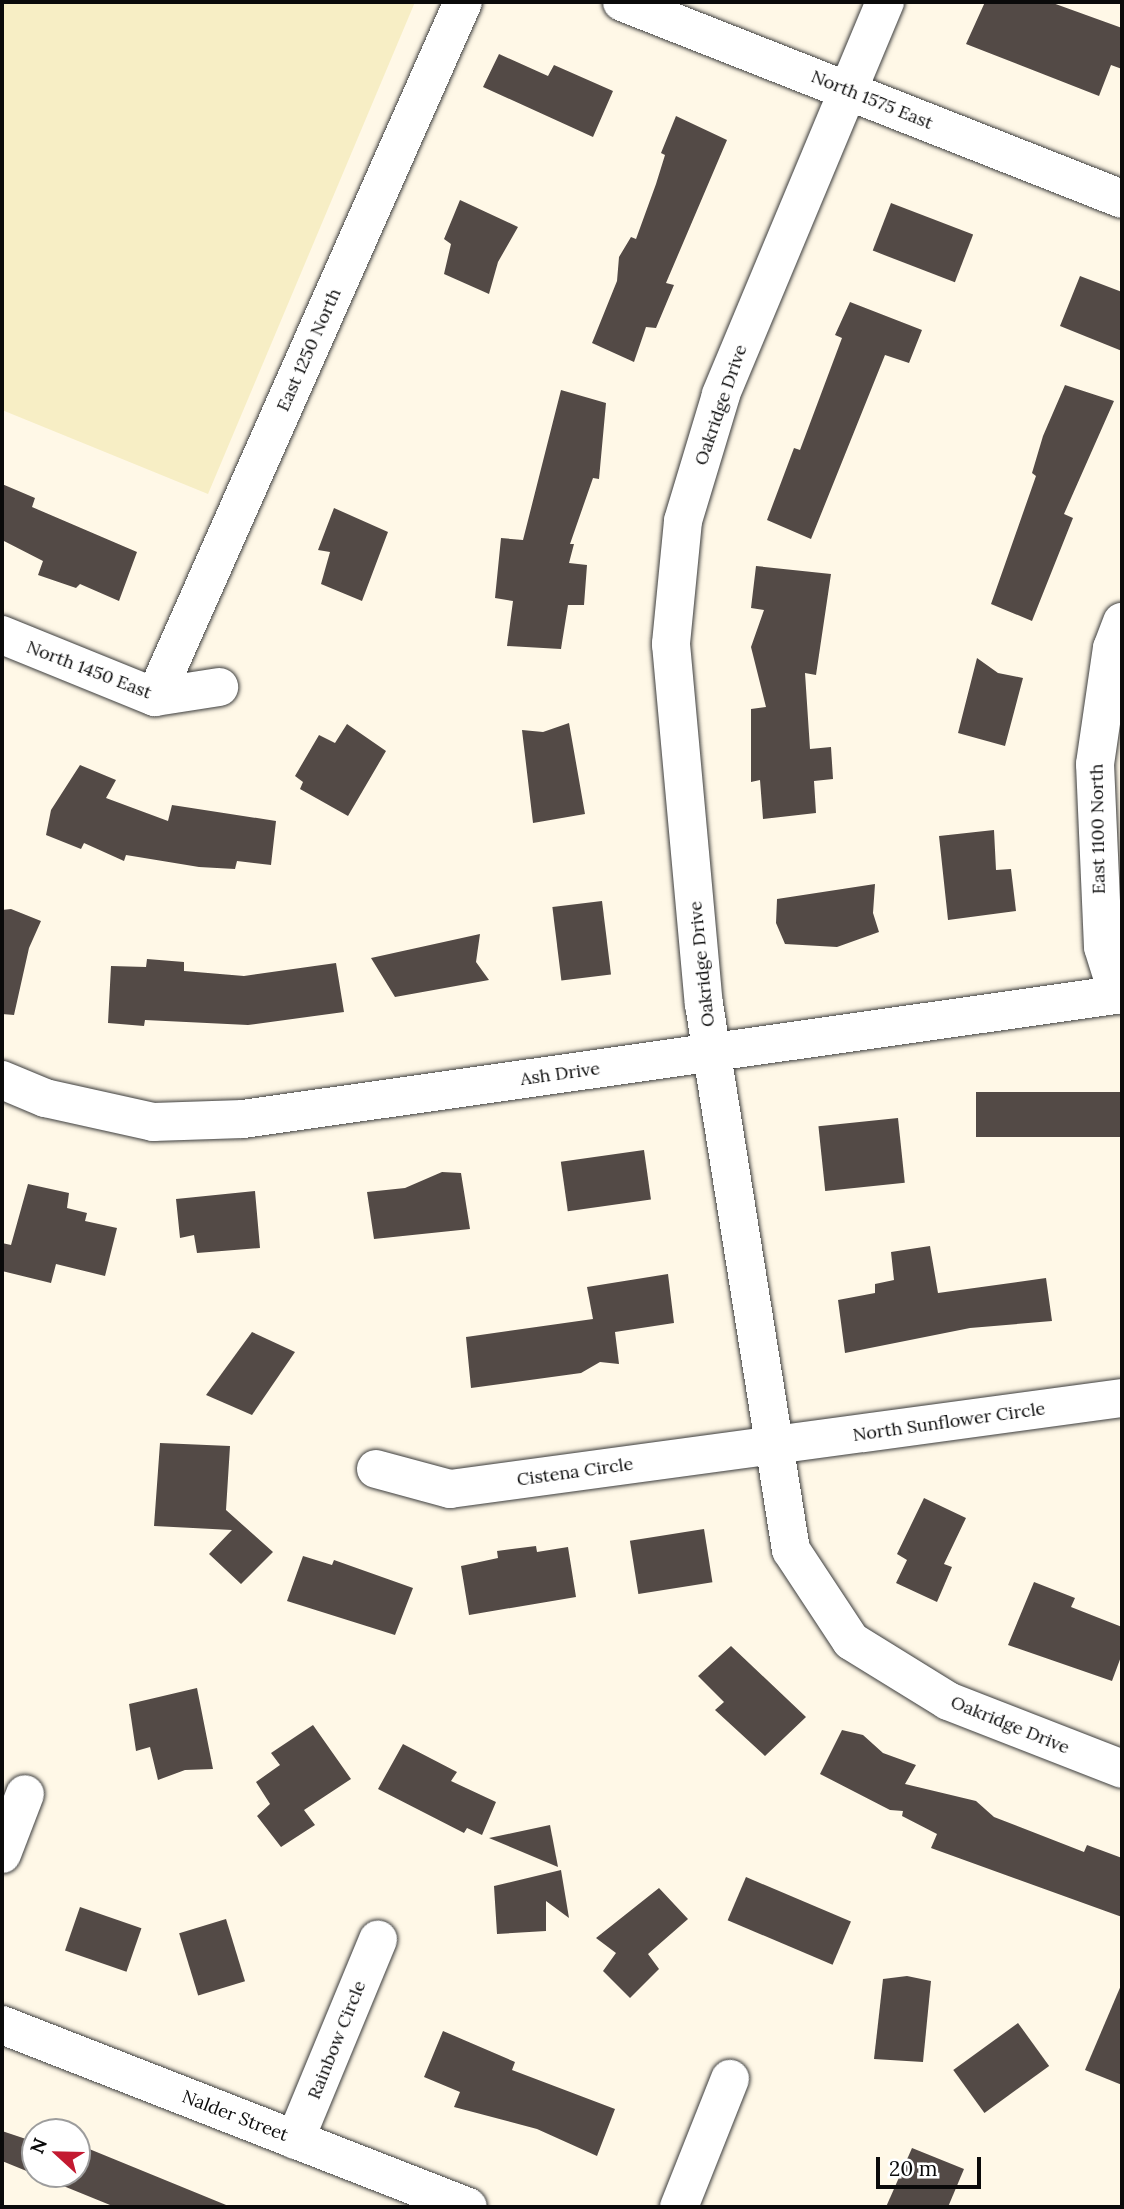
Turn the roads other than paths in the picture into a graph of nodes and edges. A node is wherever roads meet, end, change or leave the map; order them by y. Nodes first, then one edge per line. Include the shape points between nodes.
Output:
1 (463, 2) edge
2 (622, 2) edge
3 (885, 2) edge
4 (848, 91) junction
5 (1122, 199) edge
6 (1122, 622) edge
7 (2, 635) edge
8 (219, 687) dead end
9 (155, 697) junction
10 (1120, 994) edge
11 (713, 1052) junction
12 (2, 1080) edge
13 (1122, 1398) edge
14 (776, 1445) junction
15 (376, 1469) dead end
16 (1122, 1769) edge
17 (25, 1794) dead end
18 (2, 1854) edge
19 (378, 1940) dead end
20 (2, 2025) edge
21 (730, 2079) dead end
22 (295, 2140) junction
23 (468, 2207) edge
24 (679, 2207) edge

1 - 9 street, East 1250 North
2 - 4 street, North 1575 East
3 - 4 street, Oakridge Drive
4 - 5 street, North 1575 East
4 - 11 street, Oakridge Drive via 721,395 683,521 671,644
6 - 10 street, East 1100 North via 1112,648 1095,764 1103,947
7 - 9 street, North 1450 East
8 - 9 street, North 1450 East
10 - 11 street, Ash Drive
11 - 12 street, Ash Drive via 243,1119 153,1122 45,1098
11 - 14 street, Oakridge Drive
13 - 14 street, North Sunflower Circle
14 - 15 street, Cistena Circle via 450,1489
14 - 16 street, Oakridge Drive via 791,1550 851,1641 948,1701
17 - 18 street
19 - 22 street, Rainbow Circle
20 - 22 street, Nalder Street
21 - 24 street
22 - 23 street, Nalder Street

